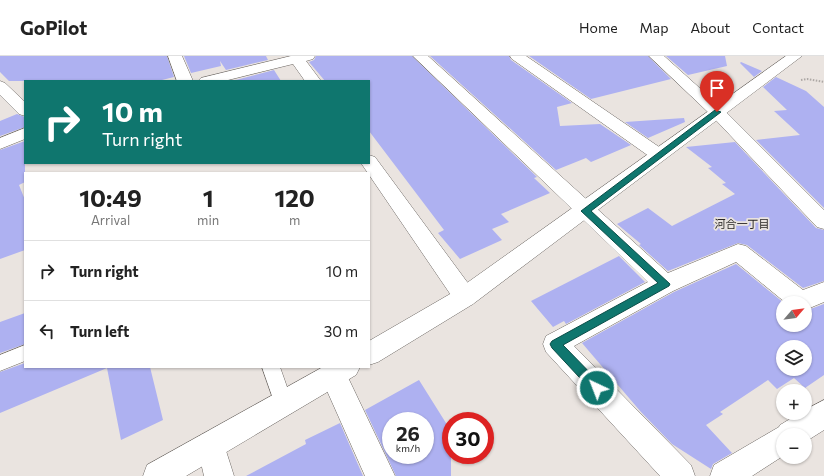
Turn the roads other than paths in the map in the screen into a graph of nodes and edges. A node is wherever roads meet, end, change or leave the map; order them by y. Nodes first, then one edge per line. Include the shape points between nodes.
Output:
1 (175, 56) edge
2 (420, 56) edge
3 (517, 56) edge
4 (656, 56) edge
5 (795, 56) edge
6 (302, 57) edge
7 (222, 79) edge
8 (185, 80) edge
9 (313, 80) edge
10 (0, 86) edge
11 (24, 110) edge
12 (717, 112) junction
13 (24, 133) edge
14 (0, 144) edge
15 (659, 155) junction
16 (370, 162) edge
17 (585, 211) junction
18 (824, 222) edge
19 (665, 284) junction
20 (824, 291) edge
21 (465, 297) junction
22 (24, 353) edge
23 (370, 353) edge
24 (0, 362) edge
25 (272, 368) edge
26 (340, 371) edge
27 (284, 404) junction
28 (824, 414) edge
29 (801, 428) edge
30 (776, 444) edge
31 (211, 445) junction
32 (158, 476) edge
33 (219, 476) edge
34 (380, 476) edge
35 (680, 476) edge
36 (725, 476) edge

1 - 8 street
2 - 17 street
3 - 15 street
4 - 12 street
5 - 12 street
6 - 7 street
6 - 9 street
10 - 11 street
12 - 15 street
12 - 18 street
13 - 14 street
15 - 17 street
16 - 21 street
17 - 19 street
17 - 21 street
19 - 20 street via 738,252 801,302
19 - 35 street via 555,344
21 - 23 street
22 - 24 lane
25 - 27 lane
26 - 27 street
26 - 34 street
27 - 31 street
28 - 29 street
30 - 36 street
31 - 32 street
31 - 33 street

